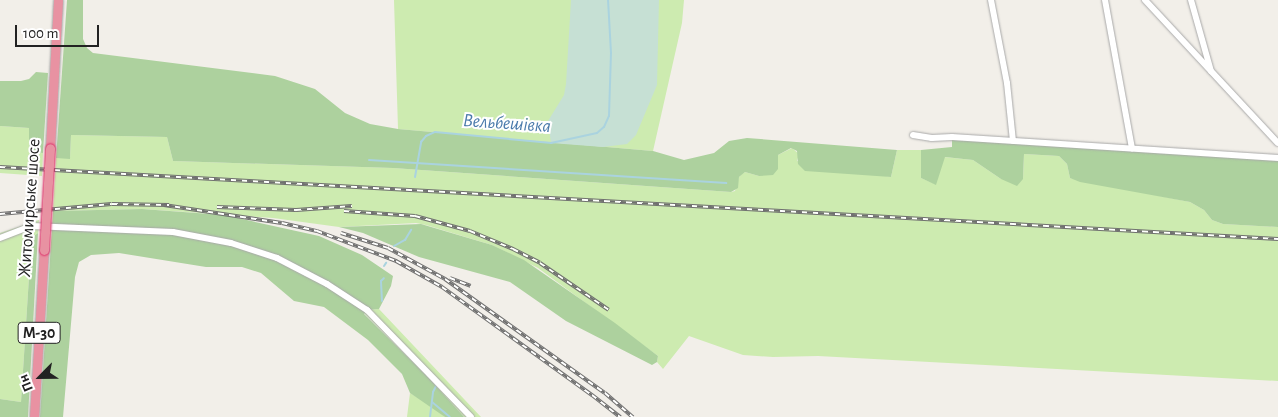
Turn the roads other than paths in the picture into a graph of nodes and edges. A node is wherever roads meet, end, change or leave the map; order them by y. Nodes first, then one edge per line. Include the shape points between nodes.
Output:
1 (58, 0) edge
2 (991, 0) edge
3 (1105, 0) edge
4 (1145, 0) edge
5 (1191, 0) edge
6 (1212, 74) junction
7 (913, 134) dead end
8 (1013, 142) junction
9 (1278, 142) edge
10 (1132, 150) junction
11 (1278, 158) edge
12 (0, 238) edge
13 (34, 417) edge
14 (471, 417) edge

1 - 13 highway, Житомирське шосе / М-30, bridge
2 - 8 street via 1007,84
3 - 10 street
4 - 6 street
5 - 6 street
6 - 9 street
7 - 8 street
8 - 10 street
10 - 11 street
12 - 14 street via 32,226 173,232 231,243 277,258 327,284 367,310

